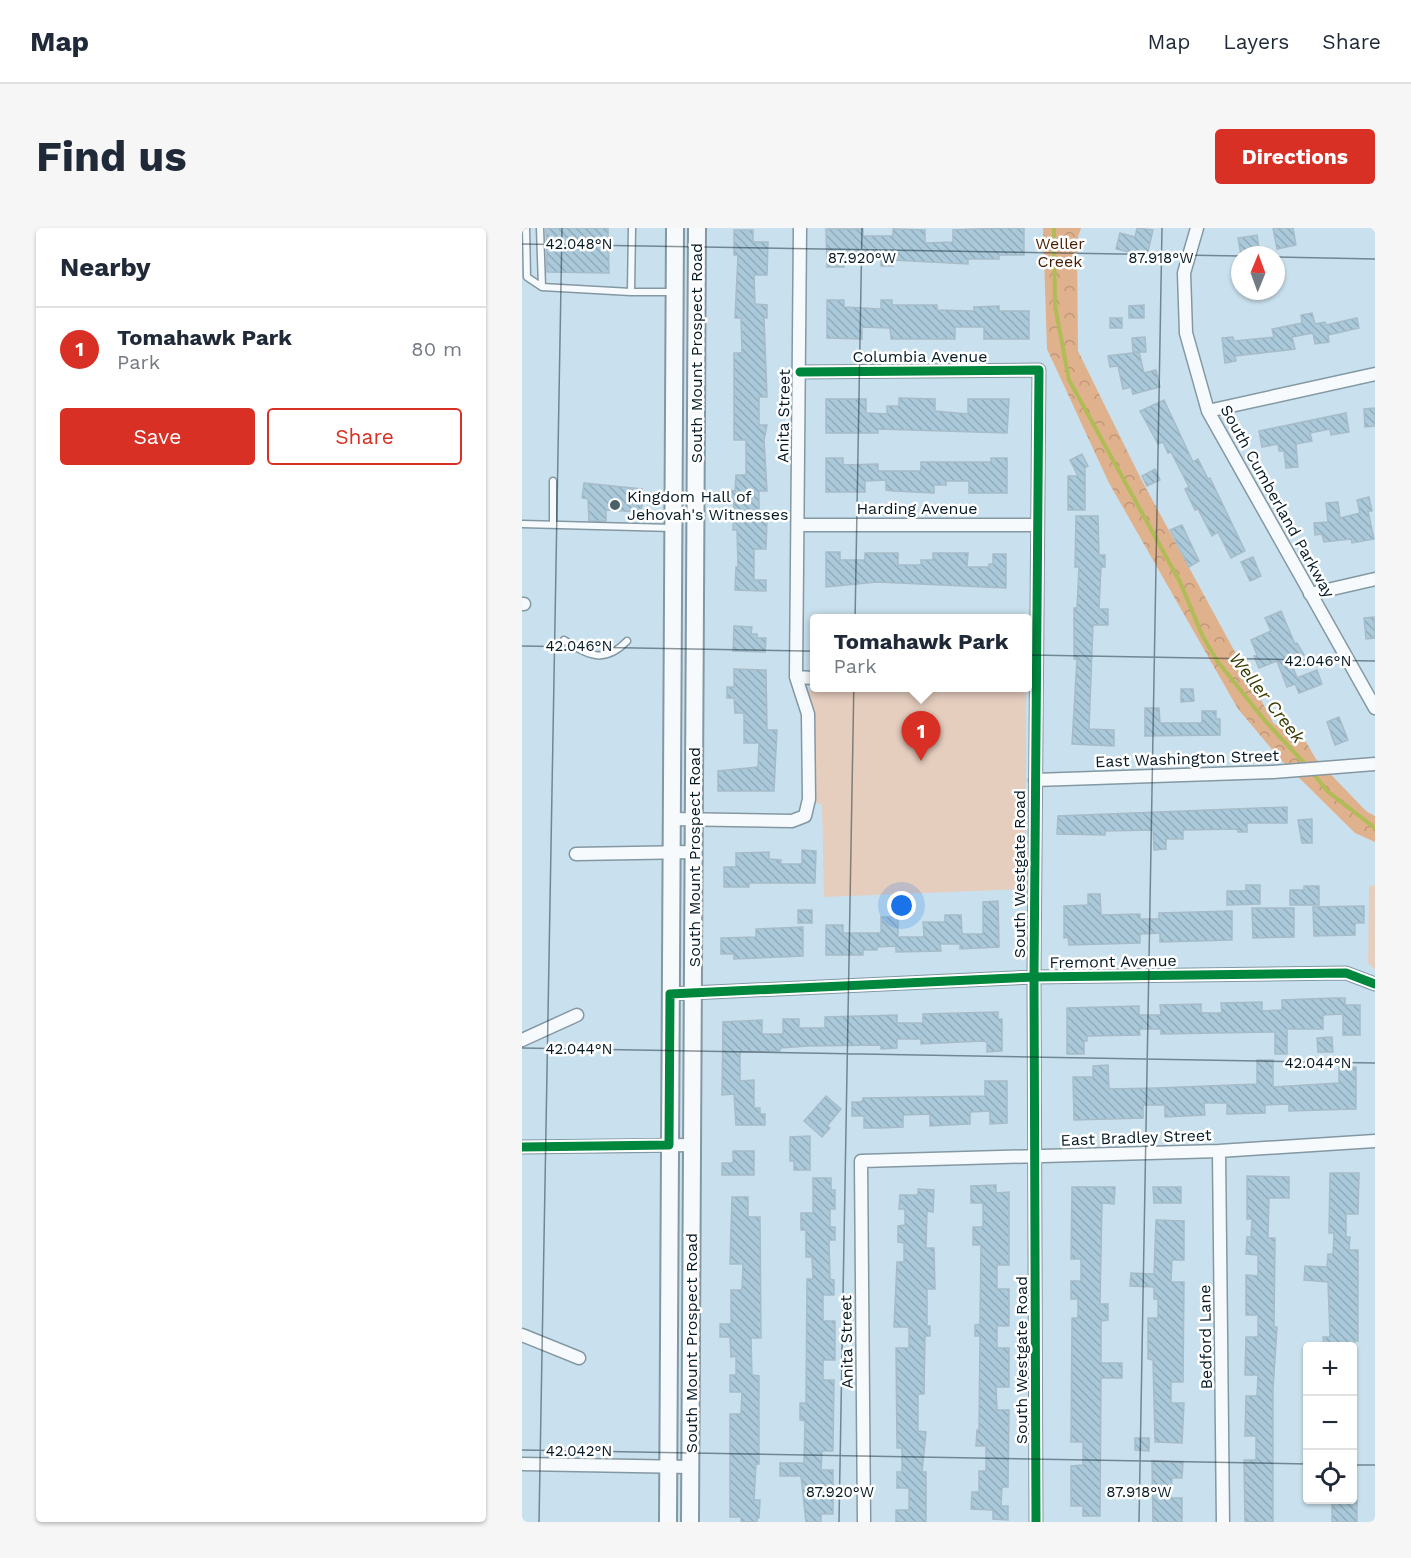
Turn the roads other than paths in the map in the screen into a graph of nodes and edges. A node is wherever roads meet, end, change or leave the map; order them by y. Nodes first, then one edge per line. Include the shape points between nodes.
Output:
1 (526, 228) edge
2 (540, 228) edge
3 (632, 228) edge
4 (675, 228) edge
5 (697, 228) edge
6 (800, 228) edge
7 (1197, 228) edge
8 (542, 287) junction
9 (631, 292) junction
10 (675, 292) junction
11 (1039, 370) joint
12 (800, 372) junction
13 (1375, 374) edge
14 (1208, 411) junction
15 (553, 480) dead end
16 (522, 524) edge
17 (553, 525) junction
18 (798, 525) junction
19 (1037, 525) junction
20 (673, 528) junction
21 (1375, 579) edge
22 (1310, 594) junction
23 (564, 640) dead end
24 (627, 641) dead end
25 (796, 677) junction
26 (810, 678) edge
27 (1032, 683) edge
28 (1375, 708) edge
29 (1375, 764) edge
30 (1035, 780) junction
31 (672, 819) junction
32 (693, 820) junction
33 (671, 852) junction
34 (693, 852) junction
35 (576, 854) dead end
36 (1034, 977) junction
37 (1375, 984) edge
38 (693, 993) junction
39 (670, 994) junction
40 (577, 1015) dead end
41 (522, 1040) edge
42 (1375, 1141) edge
43 (669, 1145) junction
44 (693, 1145) junction
45 (522, 1147) edge
46 (1219, 1151) junction
47 (1035, 1156) junction
48 (861, 1161) joint
49 (522, 1335) edge
50 (579, 1358) dead end
51 (522, 1464) edge
52 (669, 1467) junction
53 (690, 1467) junction
54 (668, 1522) edge
55 (690, 1522) edge
56 (864, 1522) edge
57 (1036, 1522) edge
58 (1223, 1522) edge

1 - 8 lane via 527,277
2 - 8 lane
3 - 9 lane
4 - 10 main road, South Mount Prospect Road
5 - 32 main road, South Mount Prospect Road
6 - 12 street, Anita Street
7 - 14 street, South Cumberland Parkway via 1184,273 1186,333
8 - 9 lane
9 - 10 lane
10 - 20 main road, South Mount Prospect Road
11 - 12 street, Columbia Avenue
11 - 19 street, South Westgate Road
12 - 18 street, Anita Street
13 - 14 street
14 - 22 street, South Cumberland Parkway
15 - 17 lane
16 - 17 lane
17 - 20 lane
18 - 19 street, Harding Avenue
18 - 25 street, Anita Street
19 - 27 street, South Westgate Road
20 - 31 main road, South Mount Prospect Road
21 - 22 street
22 - 28 street, South Cumberland Parkway
23 - 24 lane via 586,654 610,655
25 - 26 street
25 - 32 street, Anita Street via 808,714 809,799 805,816 792,821
27 - 30 street, South Westgate Road
29 - 30 street, East Washington Street via 1316,770
30 - 36 street, South Westgate Road
31 - 32 street
31 - 33 main road, South Mount Prospect Road
32 - 34 main road, South Mount Prospect Road
33 - 34 street
33 - 35 street
33 - 39 main road, South Mount Prospect Road
34 - 38 main road, South Mount Prospect Road
36 - 37 street, Fremont Avenue via 1346,974
36 - 38 street, Fremont Avenue
36 - 47 street, South Westgate Road
38 - 39 street, Fremont Avenue
38 - 44 main road, South Mount Prospect Road
39 - 43 main road, South Mount Prospect Road
40 - 41 street
42 - 46 street, East Bradley Street
43 - 44 street
43 - 45 street
43 - 52 main road, South Mount Prospect Road
44 - 53 main road, South Mount Prospect Road
46 - 47 street, East Bradley Street
46 - 58 street, Bedford Lane
47 - 48 street, East Bradley Street
47 - 57 street, South Westgate Road
48 - 56 street, Anita Street
49 - 50 street
51 - 52 street
52 - 53 street
52 - 54 main road, South Mount Prospect Road
53 - 55 main road, South Mount Prospect Road

